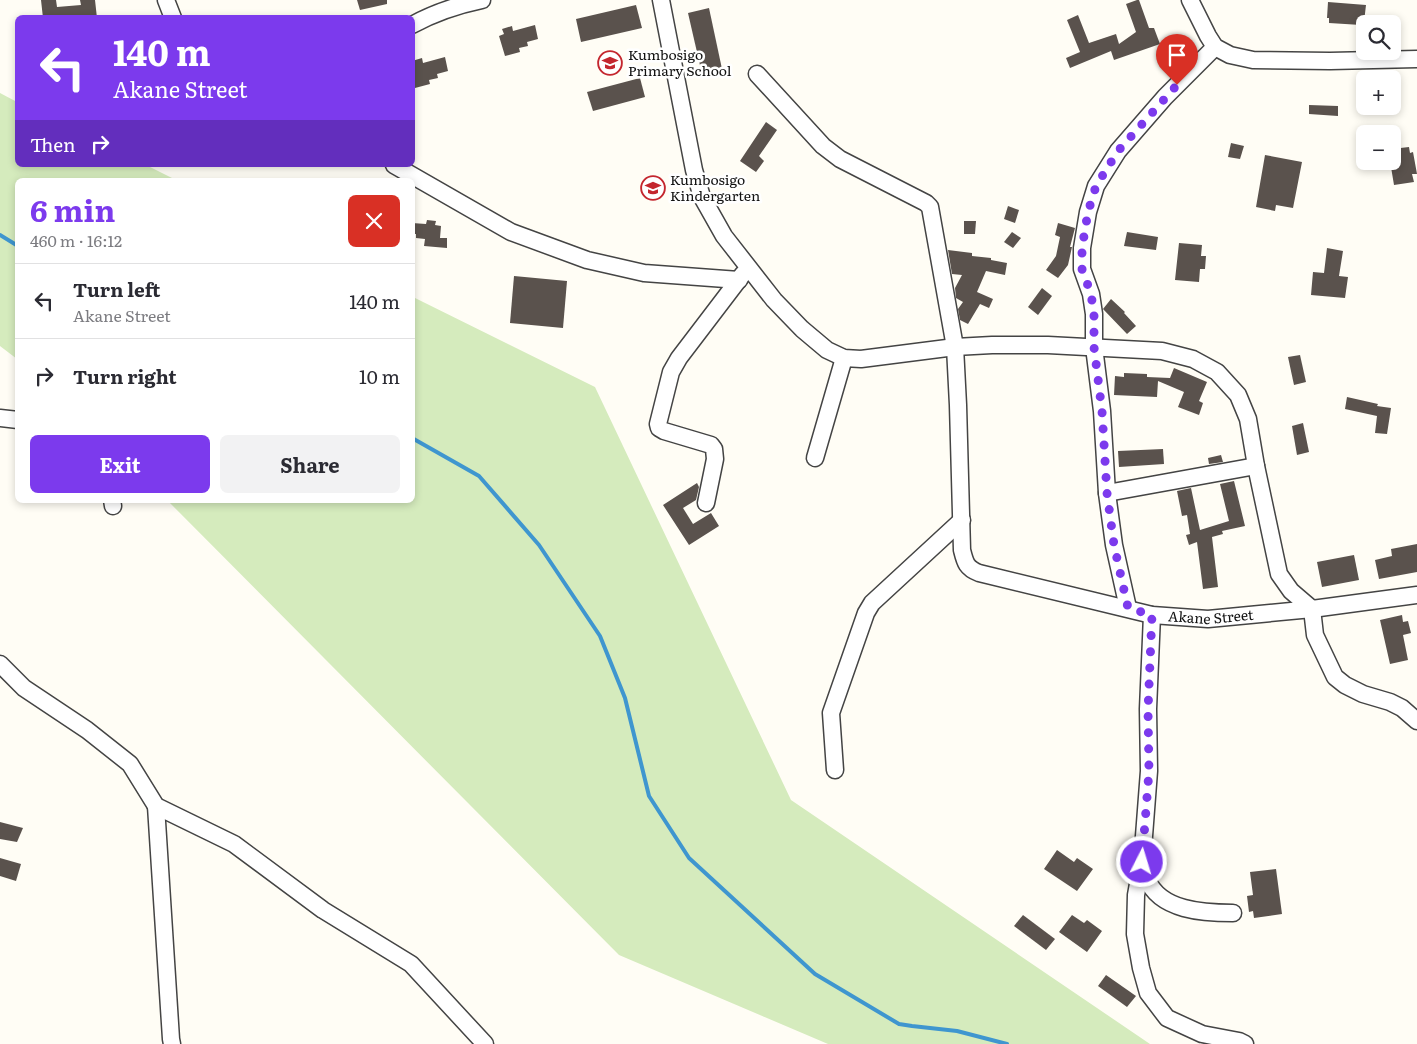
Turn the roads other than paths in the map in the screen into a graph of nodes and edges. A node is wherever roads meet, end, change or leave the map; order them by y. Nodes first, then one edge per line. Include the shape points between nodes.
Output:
1 (166, 0) edge
2 (482, 0) edge
3 (661, 0) edge
4 (1190, 0) edge
5 (172, 15) edge
6 (415, 24) edge
7 (1215, 47) junction
8 (1417, 59) edge
9 (757, 74) dead end
10 (397, 167) edge
11 (748, 266) junction
12 (739, 280) junction
13 (955, 347) junction
14 (1094, 347) junction
15 (844, 358) junction
16 (0, 418) edge
17 (15, 420) edge
18 (815, 458) dead end
19 (1256, 466) junction
20 (1107, 493) junction
21 (706, 503) dead end
22 (962, 520) junction
23 (1417, 595) edge
24 (1128, 608) junction
25 (1312, 609) junction
26 (1152, 615) junction
27 (0, 664) edge
28 (1417, 721) edge
29 (835, 770) dead end
30 (156, 806) junction
31 (1142, 862) junction
32 (1234, 913) dead end
33 (172, 1044) edge
34 (485, 1044) edge
35 (1245, 1044) edge

1 - 5 street
2 - 6 street
3 - 11 street via 702,197 724,236
4 - 7 street
7 - 8 street via 1230,56 1253,60
7 - 14 street via 1118,151 1096,186 1082,248 1082,269 1094,314
9 - 13 street via 823,146 840,159 930,207
10 - 12 street via 511,232 587,260 644,273
11 - 12 street
11 - 15 street via 802,329 827,350
12 - 21 street via 671,372 658,424 664,431 712,445 715,459
13 - 14 street via 992,344
13 - 15 street via 861,359
13 - 22 street
14 - 19 street via 1162,351 1192,359 1217,372 1238,395 1248,419
14 - 20 street
15 - 18 street
16 - 17 street
19 - 20 street
19 - 25 street via 1279,574 1291,591
20 - 24 street
22 - 24 street, Akane Street via 962,550 971,570
22 - 29 street via 872,603 866,613 831,713
23 - 25 street, Akane Street
24 - 26 street, Akane Street
25 - 26 street, Akane Street via 1208,620
25 - 28 street via 1316,635 1334,676 1363,694 1402,708
26 - 31 street via 1149,771
27 - 30 street via 24,688 87,730 130,764
30 - 33 street
30 - 34 street via 234,844 323,910 411,964
31 - 32 street via 1147,881 1159,897 1180,907
31 - 35 street via 1136,895 1135,934 1148,993 1167,1018 1202,1034

